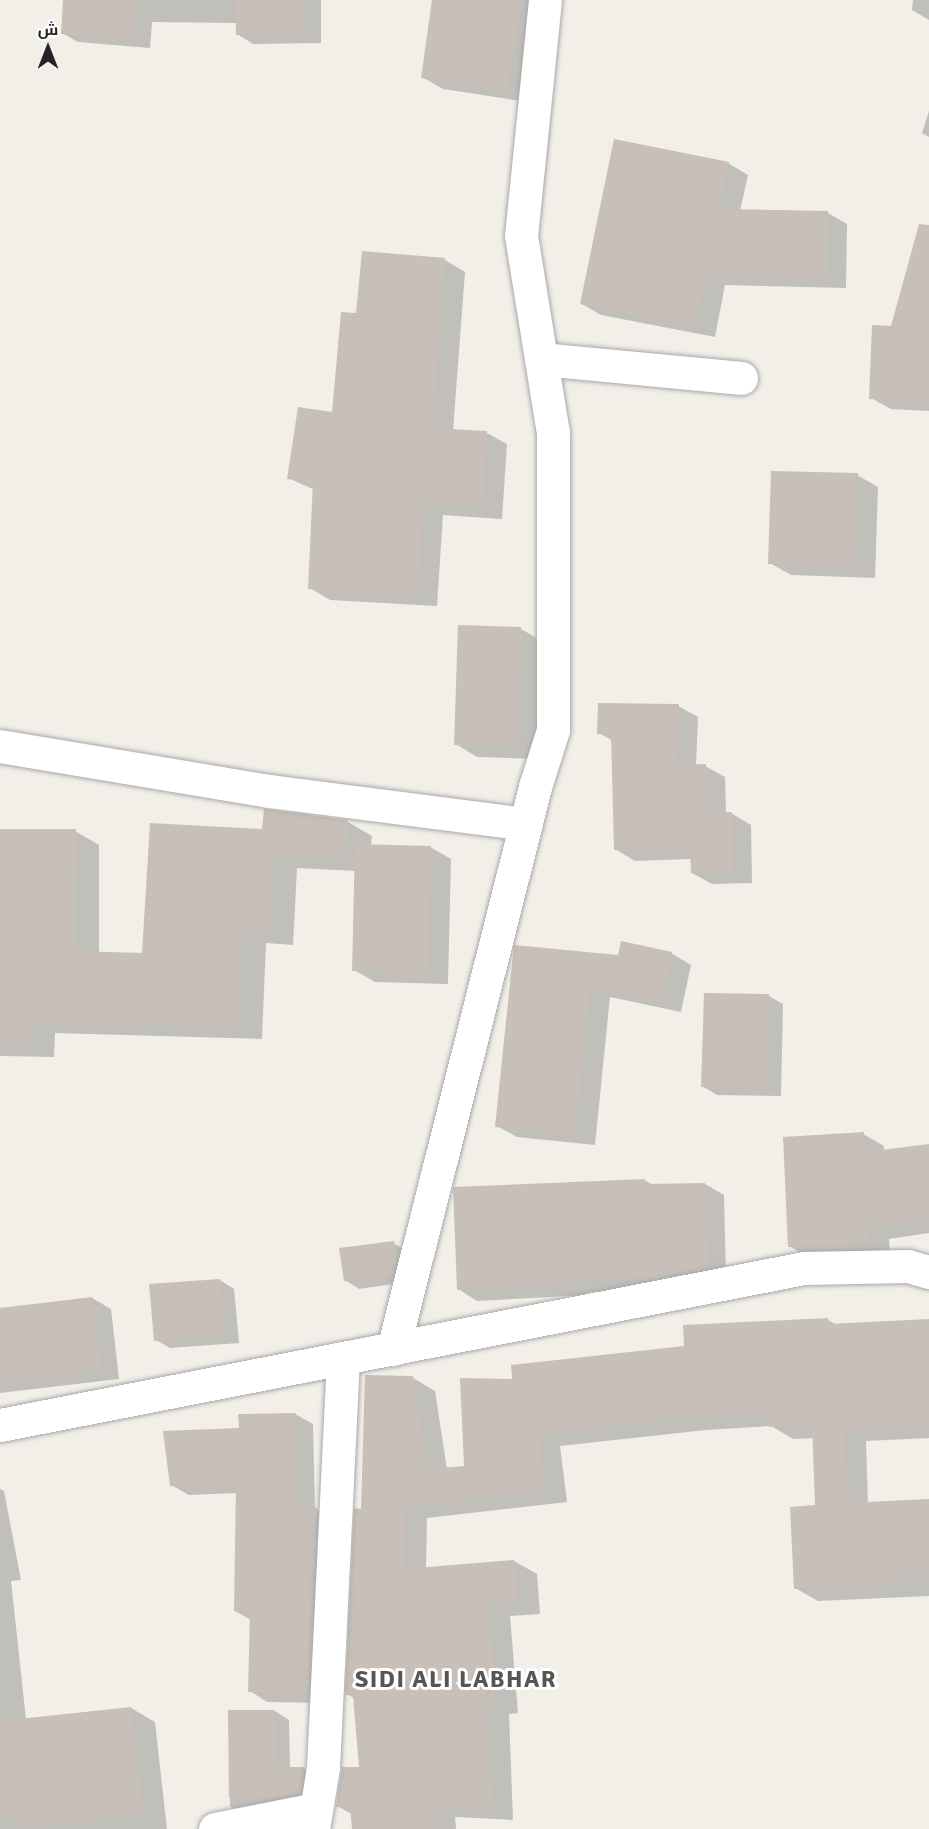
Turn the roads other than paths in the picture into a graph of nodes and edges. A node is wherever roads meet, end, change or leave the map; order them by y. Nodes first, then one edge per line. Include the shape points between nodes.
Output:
1 (545, 0) edge
2 (541, 359) junction
3 (741, 378) dead end
4 (0, 746) edge
5 (526, 824) junction
6 (929, 1272) edge
7 (393, 1348) junction
8 (343, 1358) junction
9 (0, 1425) edge
10 (315, 1819) edge
11 (215, 1829) edge

1 - 2 street via 521,236
2 - 3 street
2 - 5 street via 553,433 553,730
4 - 5 street via 269,790
5 - 7 street
6 - 7 street via 908,1266 804,1268
7 - 8 street
8 - 9 street
8 - 10 street via 323,1767
10 - 11 street

